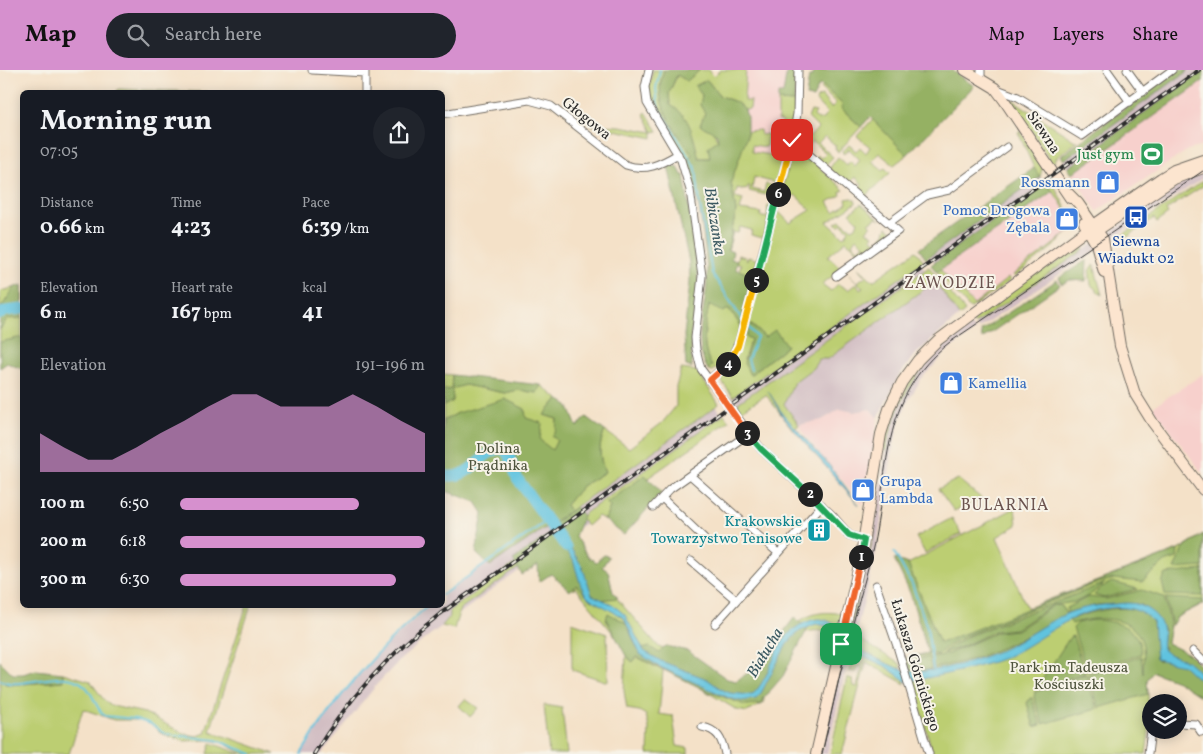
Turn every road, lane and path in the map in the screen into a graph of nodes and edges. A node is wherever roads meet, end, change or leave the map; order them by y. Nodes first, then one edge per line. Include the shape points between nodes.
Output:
1 (312, 70) edge
2 (649, 70) edge
3 (798, 70) edge
4 (965, 70) edge
5 (1106, 70) edge
6 (1127, 70) edge
7 (1172, 70) edge
8 (365, 71) edge
9 (981, 74) edge
10 (995, 88) junction
11 (365, 90) edge
12 (1143, 92) junction
13 (1130, 102) junction
14 (445, 114) edge
15 (792, 140) junction
16 (1007, 147) dead end
17 (678, 154) junction
18 (1203, 160) edge
19 (1203, 168) edge
20 (889, 223) junction
21 (1092, 229) junction
22 (836, 276) dead end
23 (710, 380) junction
24 (748, 434) junction
25 (690, 475) junction
26 (1203, 490) edge
27 (662, 498) junction
28 (822, 505) junction
29 (653, 507) dead end
30 (704, 538) dead end
31 (864, 540) junction
32 (778, 553) junction
33 (692, 561) dead end
34 (876, 585) dead end
35 (736, 600) junction
36 (715, 624) dead end
37 (1193, 652) dead end
38 (1203, 661) edge
39 (824, 716) junction
40 (1187, 723) edge
41 (702, 727) dead end
42 (1201, 732) dead end
43 (1150, 739) edge
44 (725, 754) edge
45 (812, 754) edge
46 (816, 754) edge
47 (929, 754) edge
48 (1148, 754) edge

1 - 8 street
2 - 17 street via 645,87 647,103
3 - 15 street
4 - 9 street, Siewna
5 - 13 street
6 - 12 street
7 - 12 street
8 - 11 street
9 - 10 street, Siewna
10 - 13 street, Siewna via 1018,97 1082,136
10 - 21 street, Siewna
12 - 13 street
14 - 17 street, Głogowa via 529,100 541,102 626,165 651,167
15 - 20 street
15 - 23 street via 744,326 733,356
16 - 20 street via 948,190 927,195
17 - 23 street via 688,180 701,258 702,290 696,323 696,349 701,369
18 - 21 street via 1170,172
19 - 21 street via 1174,180
20 - 22 street via 898,233
21 - 26 street via 1103,239 1120,346 1136,394 1153,423
21 - 31 street via 1050,264 1026,276 938,340 918,360 902,382 881,434
23 - 24 street
24 - 25 street
24 - 28 street
25 - 27 street
25 - 32 street
27 - 29 street
27 - 30 street
28 - 31 street via 849,535
28 - 32 street
31 - 39 street
32 - 35 street
33 - 35 street
34 - 47 street, Łukasza Górnickiego
35 - 36 street
37 - 38 street
39 - 45 street
39 - 46 street
40 - 42 street via 1196,724
41 - 44 street via 720,736
43 - 48 street

